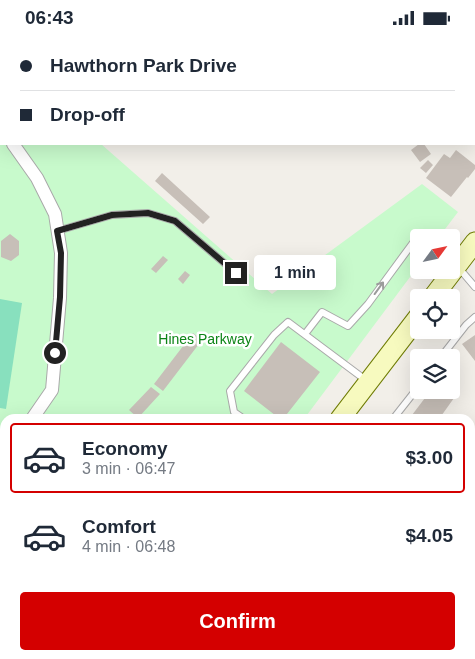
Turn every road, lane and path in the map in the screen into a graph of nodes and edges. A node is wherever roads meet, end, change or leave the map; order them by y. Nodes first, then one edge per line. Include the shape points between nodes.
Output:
1 (14, 145) edge
2 (57, 231) junction
3 (475, 242) edge
4 (410, 250) edge
5 (460, 260) edge
6 (236, 273) dead end
7 (460, 273) edge
8 (475, 287) edge
9 (475, 317) edge
10 (410, 328) edge
11 (305, 334) junction
12 (446, 349) edge
13 (368, 382) junction
14 (410, 397) edge
15 (35, 414) edge
16 (237, 414) edge
17 (344, 414) edge
18 (397, 414) edge

1 - 2 street via 37,178 55,214
2 - 6 lane via 112,215 148,213 175,221
2 - 15 street via 61,253 60,297 52,390
3 - 5 main road
11 -> 4 lane via 322,312 348,326
7 - 8 lane
9 - 12 lane
10 - 13 main road
11 - 13 lane
11 - 16 lane via 288,322 274,335 230,391
13 - 17 main road
14 - 18 lane

